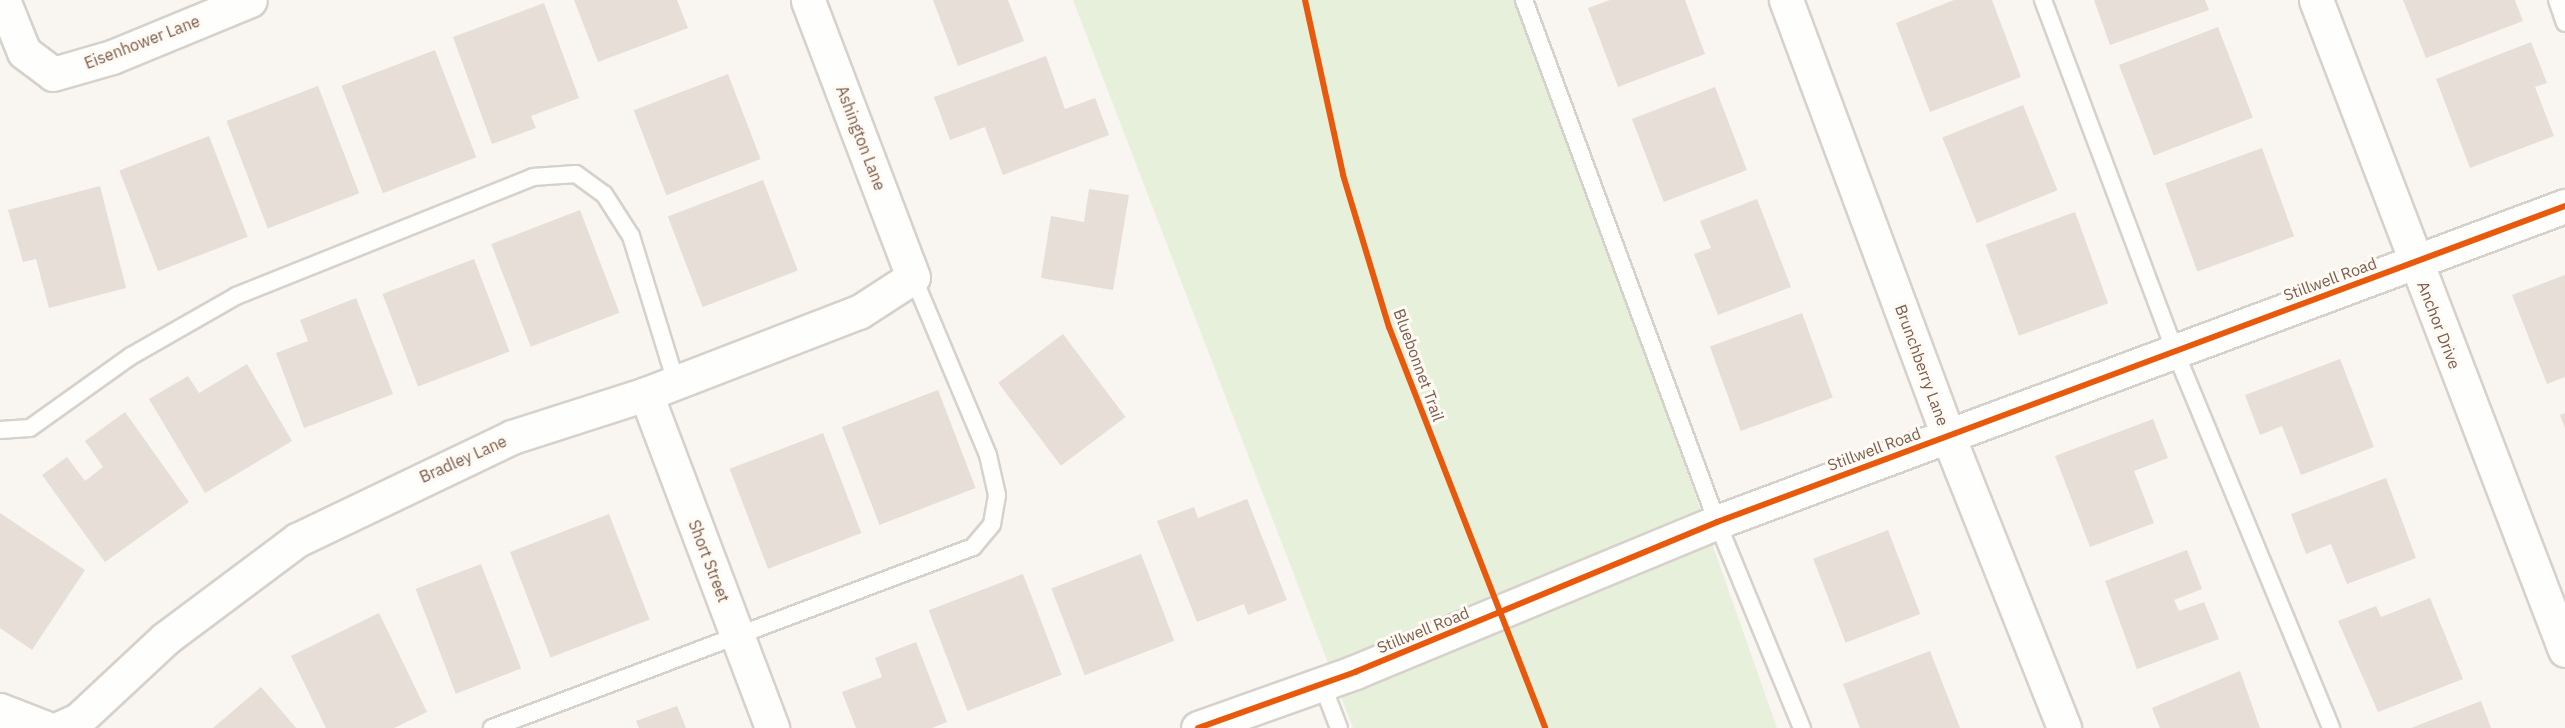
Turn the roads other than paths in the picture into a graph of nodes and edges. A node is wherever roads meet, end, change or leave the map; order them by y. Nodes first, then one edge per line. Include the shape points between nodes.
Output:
1 (3, 0) edge
2 (250, 0) edge
3 (808, 0) edge
4 (1524, 0) edge
5 (1786, 0) edge
6 (2043, 0) edge
7 (2316, 0) edge
8 (2556, 0) edge
9 (2565, 23) edge
10 (2565, 206) edge
11 (2415, 262) junction
12 (913, 277) junction
13 (2175, 351) junction
14 (676, 382) junction
15 (646, 394) junction
16 (0, 430) edge
17 (1948, 436) junction
18 (1717, 522) junction
19 (737, 635) junction
20 (2565, 650) edge
21 (1322, 684) junction
22 (0, 710) edge
23 (46, 728) edge
24 (60, 728) edge
25 (492, 728) edge
26 (772, 728) edge
27 (1198, 728) edge
28 (1339, 728) edge
29 (1802, 728) edge
30 (2064, 728) edge
31 (2331, 728) edge

1 - 2 street, Eisenhower Lane via 24,52 53,74 112,57
3 - 12 street, Ashington Lane
4 - 18 lane
5 - 17 street, Brunchberry Lane
6 - 13 lane
7 - 11 street, Anchor Drive
8 - 9 lane
10 - 11 street, Stillwell Road
11 - 13 street, Stillwell Road
11 - 20 street, Anchor Drive
12 - 14 street, Bradley Lane via 859,312
12 - 19 lane via 988,455 997,495 992,524 973,547
13 - 17 street, Stillwell Road
13 - 31 lane
14 - 15 street, Bradley Lane
14 - 16 lane via 632,236 604,194 576,174 533,177 236,296 131,356 30,428
15 - 19 street, Short Street
15 - 24 street, Bradley Lane via 512,437 297,540 166,638 78,720
17 - 18 street, Stillwell Road
17 - 30 street, Brunchberry Lane
18 - 21 street, Stillwell Road
18 - 29 lane
19 - 25 lane
19 - 26 street, Short Street
21 - 27 street, Stillwell Road
21 - 28 lane
22 - 23 street

